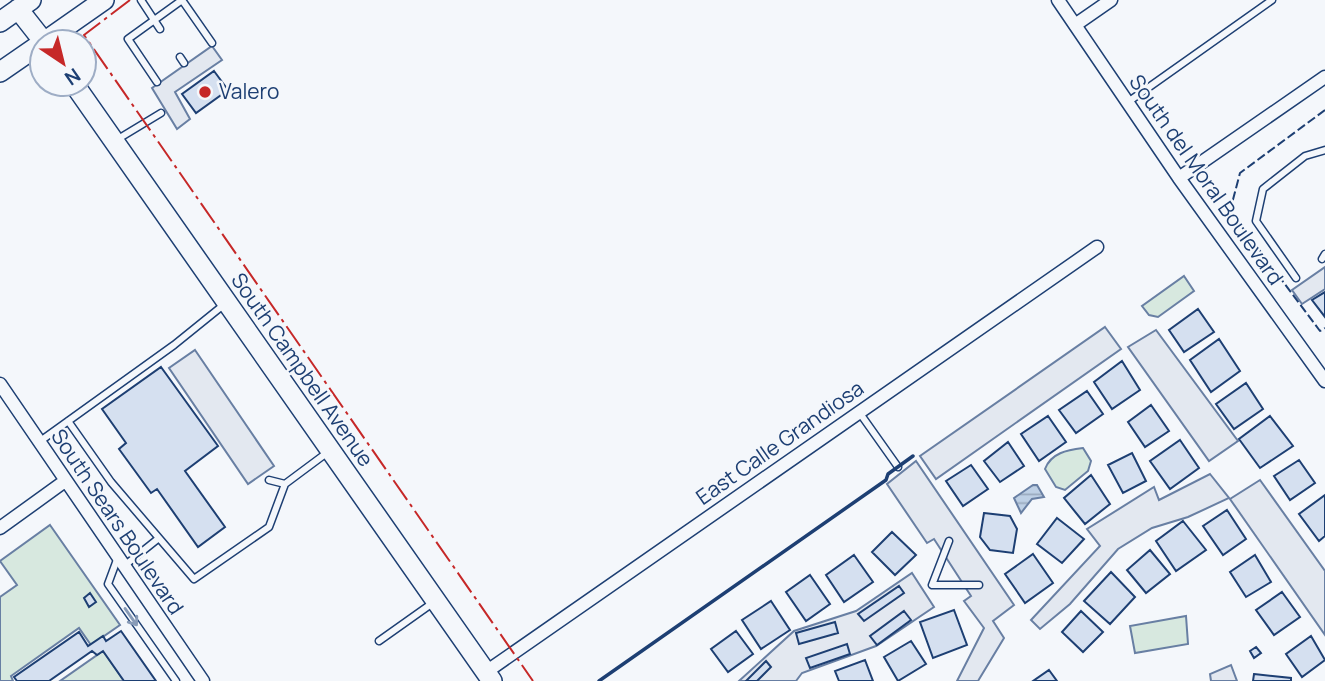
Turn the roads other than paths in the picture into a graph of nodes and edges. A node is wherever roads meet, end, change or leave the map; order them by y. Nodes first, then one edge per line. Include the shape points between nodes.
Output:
1 (104, 0) edge
2 (141, 0) edge
3 (1058, 0) edge
4 (1111, 0) edge
5 (1272, 0) edge
6 (24, 4) edge
7 (154, 20) junction
8 (0, 22) edge
9 (1075, 25) junction
10 (36, 28) edge
11 (63, 28) edge
12 (160, 29) dead end
13 (212, 43) dead end
14 (28, 52) edge
15 (0, 72) edge
16 (1325, 77) edge
17 (156, 82) dead end
18 (84, 98) edge
19 (1128, 103) junction
20 (161, 113) dead end
21 (115, 141) junction
22 (1325, 150) edge
23 (1179, 178) junction
24 (1097, 247) dead end
25 (1296, 278) dead end
26 (227, 302) junction
27 (1325, 381) edge
28 (0, 384) edge
29 (859, 411) junction
30 (68, 421) junction
31 (39, 442) junction
32 (330, 451) junction
33 (898, 467) dead end
34 (269, 480) dead end
35 (65, 481) junction
36 (285, 484) junction
37 (0, 528) edge
38 (159, 538) junction
39 (949, 541) dead end
40 (121, 562) junction
41 (979, 585) dead end
42 (435, 600) junction
43 (379, 641) dead end
44 (489, 677) edge
45 (176, 681) edge
46 (203, 681) edge

1 - 11 main road
2 - 7 lane
3 - 9 street, South del Moral Boulevard
4 - 9 street
5 - 19 lane
6 - 8 main road
6 - 10 main road
7 - 12 lane
7 - 13 lane via 182,0
7 - 17 lane via 128,39
9 - 19 street, South del Moral Boulevard
14 - 15 main road
16 - 23 street
18 - 21 main road, South Campbell Avenue
19 - 23 street, South del Moral Boulevard
20 - 21 lane
21 - 26 main road, South Campbell Avenue
22 - 25 lane via 1305,156 1263,189 1256,221
23 - 27 street, South del Moral Boulevard
24 - 29 street, East Calle Grandiosa
26 - 30 lane
26 - 32 main road, South Campbell Avenue
28 - 31 street, South Sears Boulevard
29 - 33 lane
29 - 44 street, East Calle Grandiosa
30 - 31 lane
30 - 38 lane via 111,482
31 - 35 street, South Sears Boulevard
32 - 36 lane
32 - 42 main road, South Campbell Avenue
34 - 36 lane
35 - 37 street
35 - 40 street, South Sears Boulevard
36 - 38 lane via 269,527 194,579
38 - 40 lane
39 - 41 lane via 932,585
40 -> 45 lane via 108,584
40 - 46 street, South Sears Boulevard
42 - 43 lane
42 - 44 main road, South Campbell Avenue

